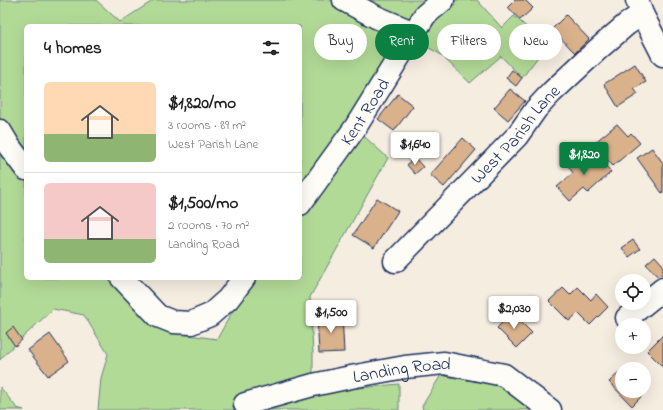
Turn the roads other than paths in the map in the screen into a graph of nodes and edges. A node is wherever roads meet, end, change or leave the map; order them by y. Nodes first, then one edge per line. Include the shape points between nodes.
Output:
1 (344, 0) edge
2 (442, 0) edge
3 (640, 7) edge
4 (393, 24) edge
5 (420, 24) edge
6 (663, 55) edge
7 (397, 60) edge
8 (0, 131) edge
9 (24, 166) edge
10 (302, 201) edge
11 (395, 261) dead end
12 (124, 280) edge
13 (242, 280) edge
14 (663, 289) edge
15 (627, 318) dead end
16 (245, 404) dead end
17 (550, 410) edge

1 - 4 street
2 - 5 street, Kent Road via 425,15
3 - 6 street
3 - 11 street, West Parish Lane via 627,24 552,92 517,136
7 - 10 street, Kent Road via 355,128
8 - 9 street
12 - 13 street via 158,316 173,322 191,323 210,315
14 - 15 street
16 - 17 street, Landing Road via 356,376 444,363 504,375

